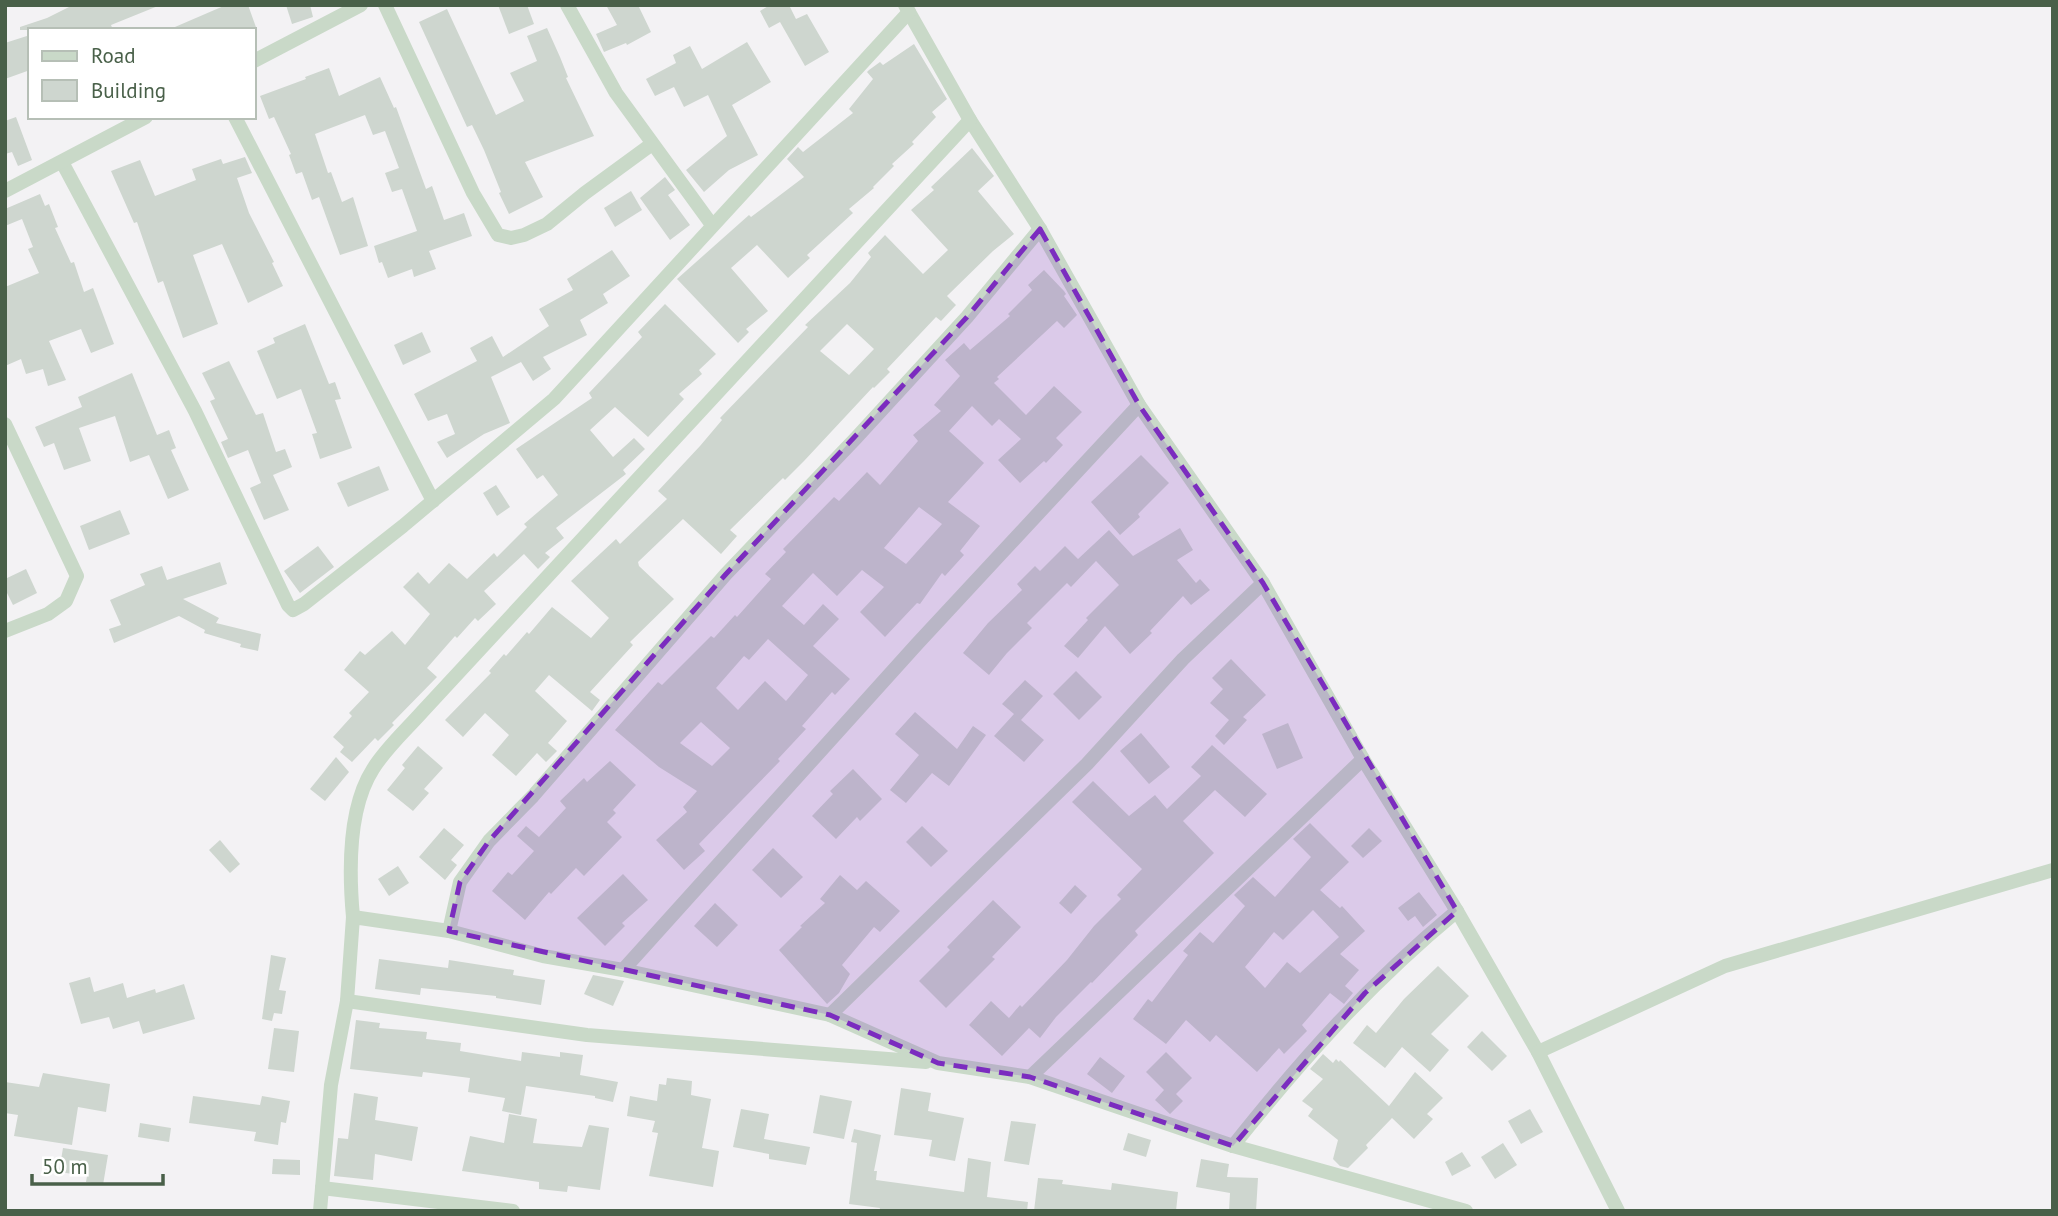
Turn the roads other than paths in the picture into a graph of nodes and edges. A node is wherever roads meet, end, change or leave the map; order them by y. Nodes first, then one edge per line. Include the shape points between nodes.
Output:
1 (361, 5) edge
2 (385, 5) edge
3 (567, 5) edge
4 (907, 9) edge
5 (256, 60) edge
6 (142, 119) edge
7 (236, 119) edge
8 (971, 120) junction
9 (652, 144) junction
10 (62, 162) junction
11 (5, 191) edge
12 (712, 225) junction
13 (1040, 229) junction
14 (1139, 405) junction
15 (5, 424) edge
16 (433, 501) junction
17 (1263, 583) junction
18 (5, 631) edge
19 (1363, 759) junction
20 (2053, 870) edge
21 (1457, 911) junction
22 (352, 917) junction
23 (449, 931) junction
24 (623, 970) junction
25 (347, 1000) junction
26 (830, 1015) junction
27 (1538, 1052) junction
28 (938, 1063) junction
29 (1030, 1077) junction
30 (1233, 1146) junction
31 (322, 1188) junction
32 (320, 1211) edge
33 (513, 1211) edge
34 (1466, 1211) edge
35 (1618, 1211) edge

1 - 5 street
2 - 9 street via 473,193 498,235 524,236 547,224
3 - 9 street via 616,93
4 - 8 street
4 - 12 street
6 - 10 street
7 - 16 street
8 - 13 street
8 - 22 street via 372,770 359,801 352,843
9 - 12 street
10 - 11 street
10 - 16 street via 195,411 293,610
12 - 16 street via 554,399
13 - 14 street
13 - 23 street via 967,317 726,573 489,841 460,883
14 - 17 street
14 - 24 street
15 - 18 street via 77,576 66,601 48,614
17 - 19 street
17 - 26 street via 1183,659 1087,764
19 - 21 street
19 - 29 street
20 - 27 street via 1725,966
21 - 27 street
21 - 30 street via 1365,993
22 - 23 street
22 - 25 street
23 - 24 street via 543,956
24 - 26 street
25 - 28 street via 587,1035
25 - 31 street via 331,1085
26 - 28 street
27 - 35 street
28 - 29 street
29 - 30 street
30 - 34 street
31 - 32 street
31 - 33 street

